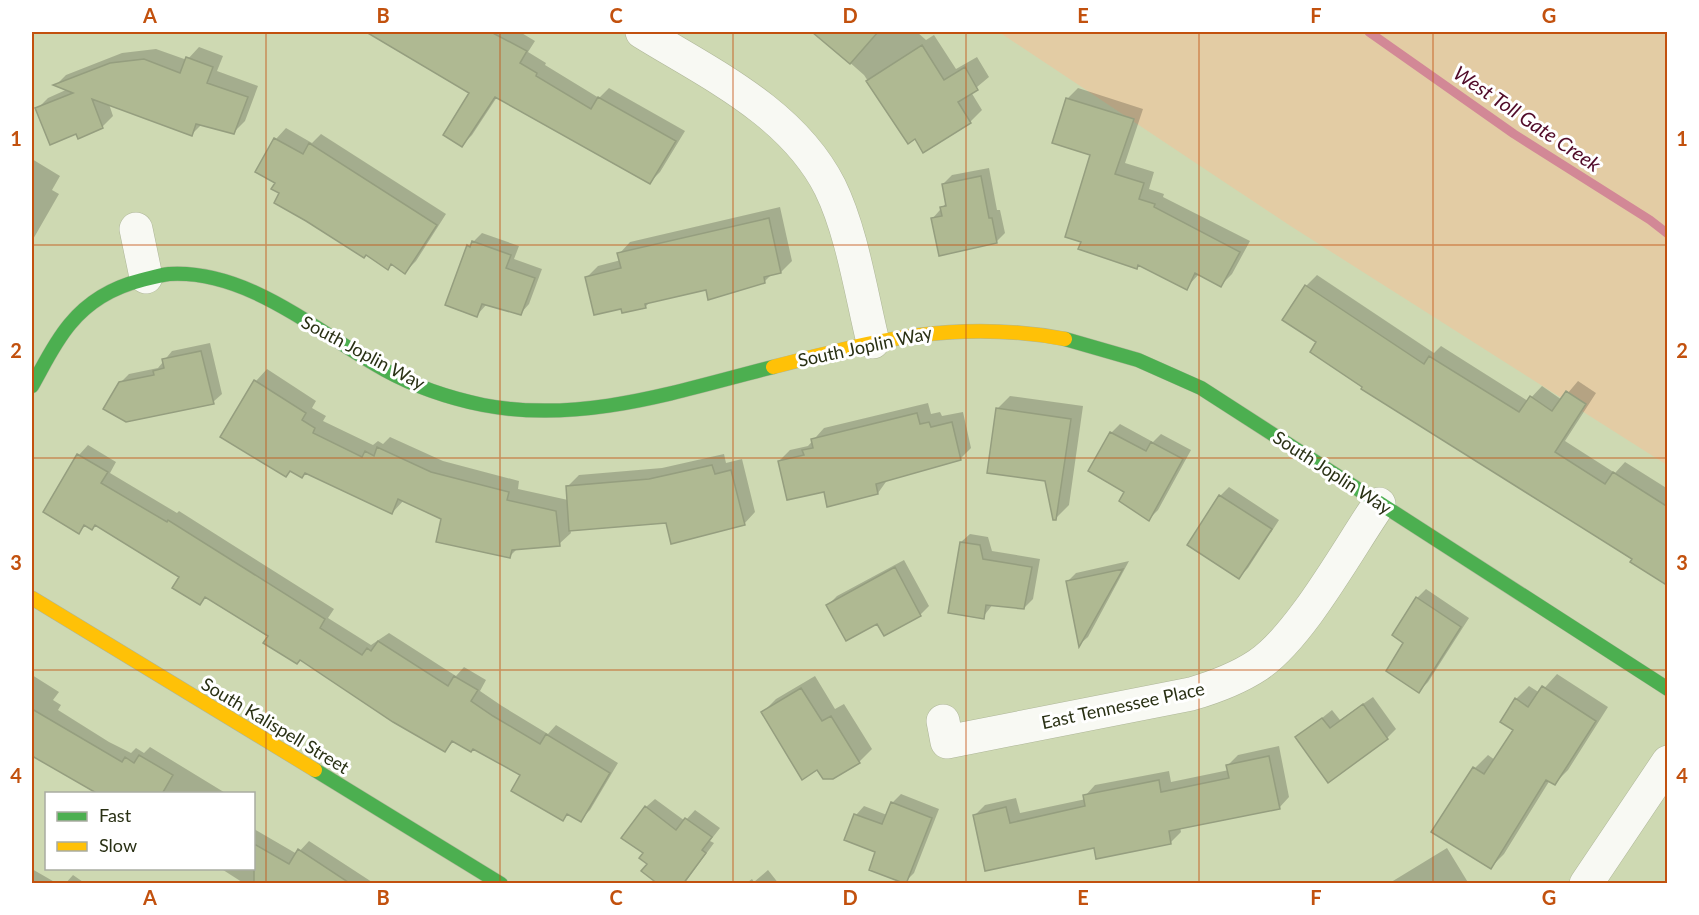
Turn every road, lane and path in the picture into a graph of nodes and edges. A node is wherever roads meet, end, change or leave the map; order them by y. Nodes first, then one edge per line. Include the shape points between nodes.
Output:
1 (642, 32) edge
2 (136, 229) dead end
3 (146, 277) junction
4 (873, 342) junction
5 (32, 386) edge
6 (1378, 504) junction
7 (32, 598) edge
8 (1668, 689) edge
9 (943, 721) dead end
10 (1668, 762) edge
11 (501, 884) edge
12 (1586, 884) edge

1 - 4 street via 782,123 812,158 843,220
2 - 3 street
3 - 4 street, South Joplin Way via 184,273 214,276 243,286 370,362 420,387 472,403 526,411 618,405
3 - 5 street, South Joplin Way via 110,291 85,309 64,331
4 - 6 street, South Joplin Way via 935,331 1005,330 1050,334 1095,345 1160,367 1201,388
6 - 8 street, South Joplin Way
6 - 9 street, East Tennessee Place via 1293,633 1260,664 1227,683 1191,694 947,742
7 - 11 street, South Kalispell Street
10 - 12 street

